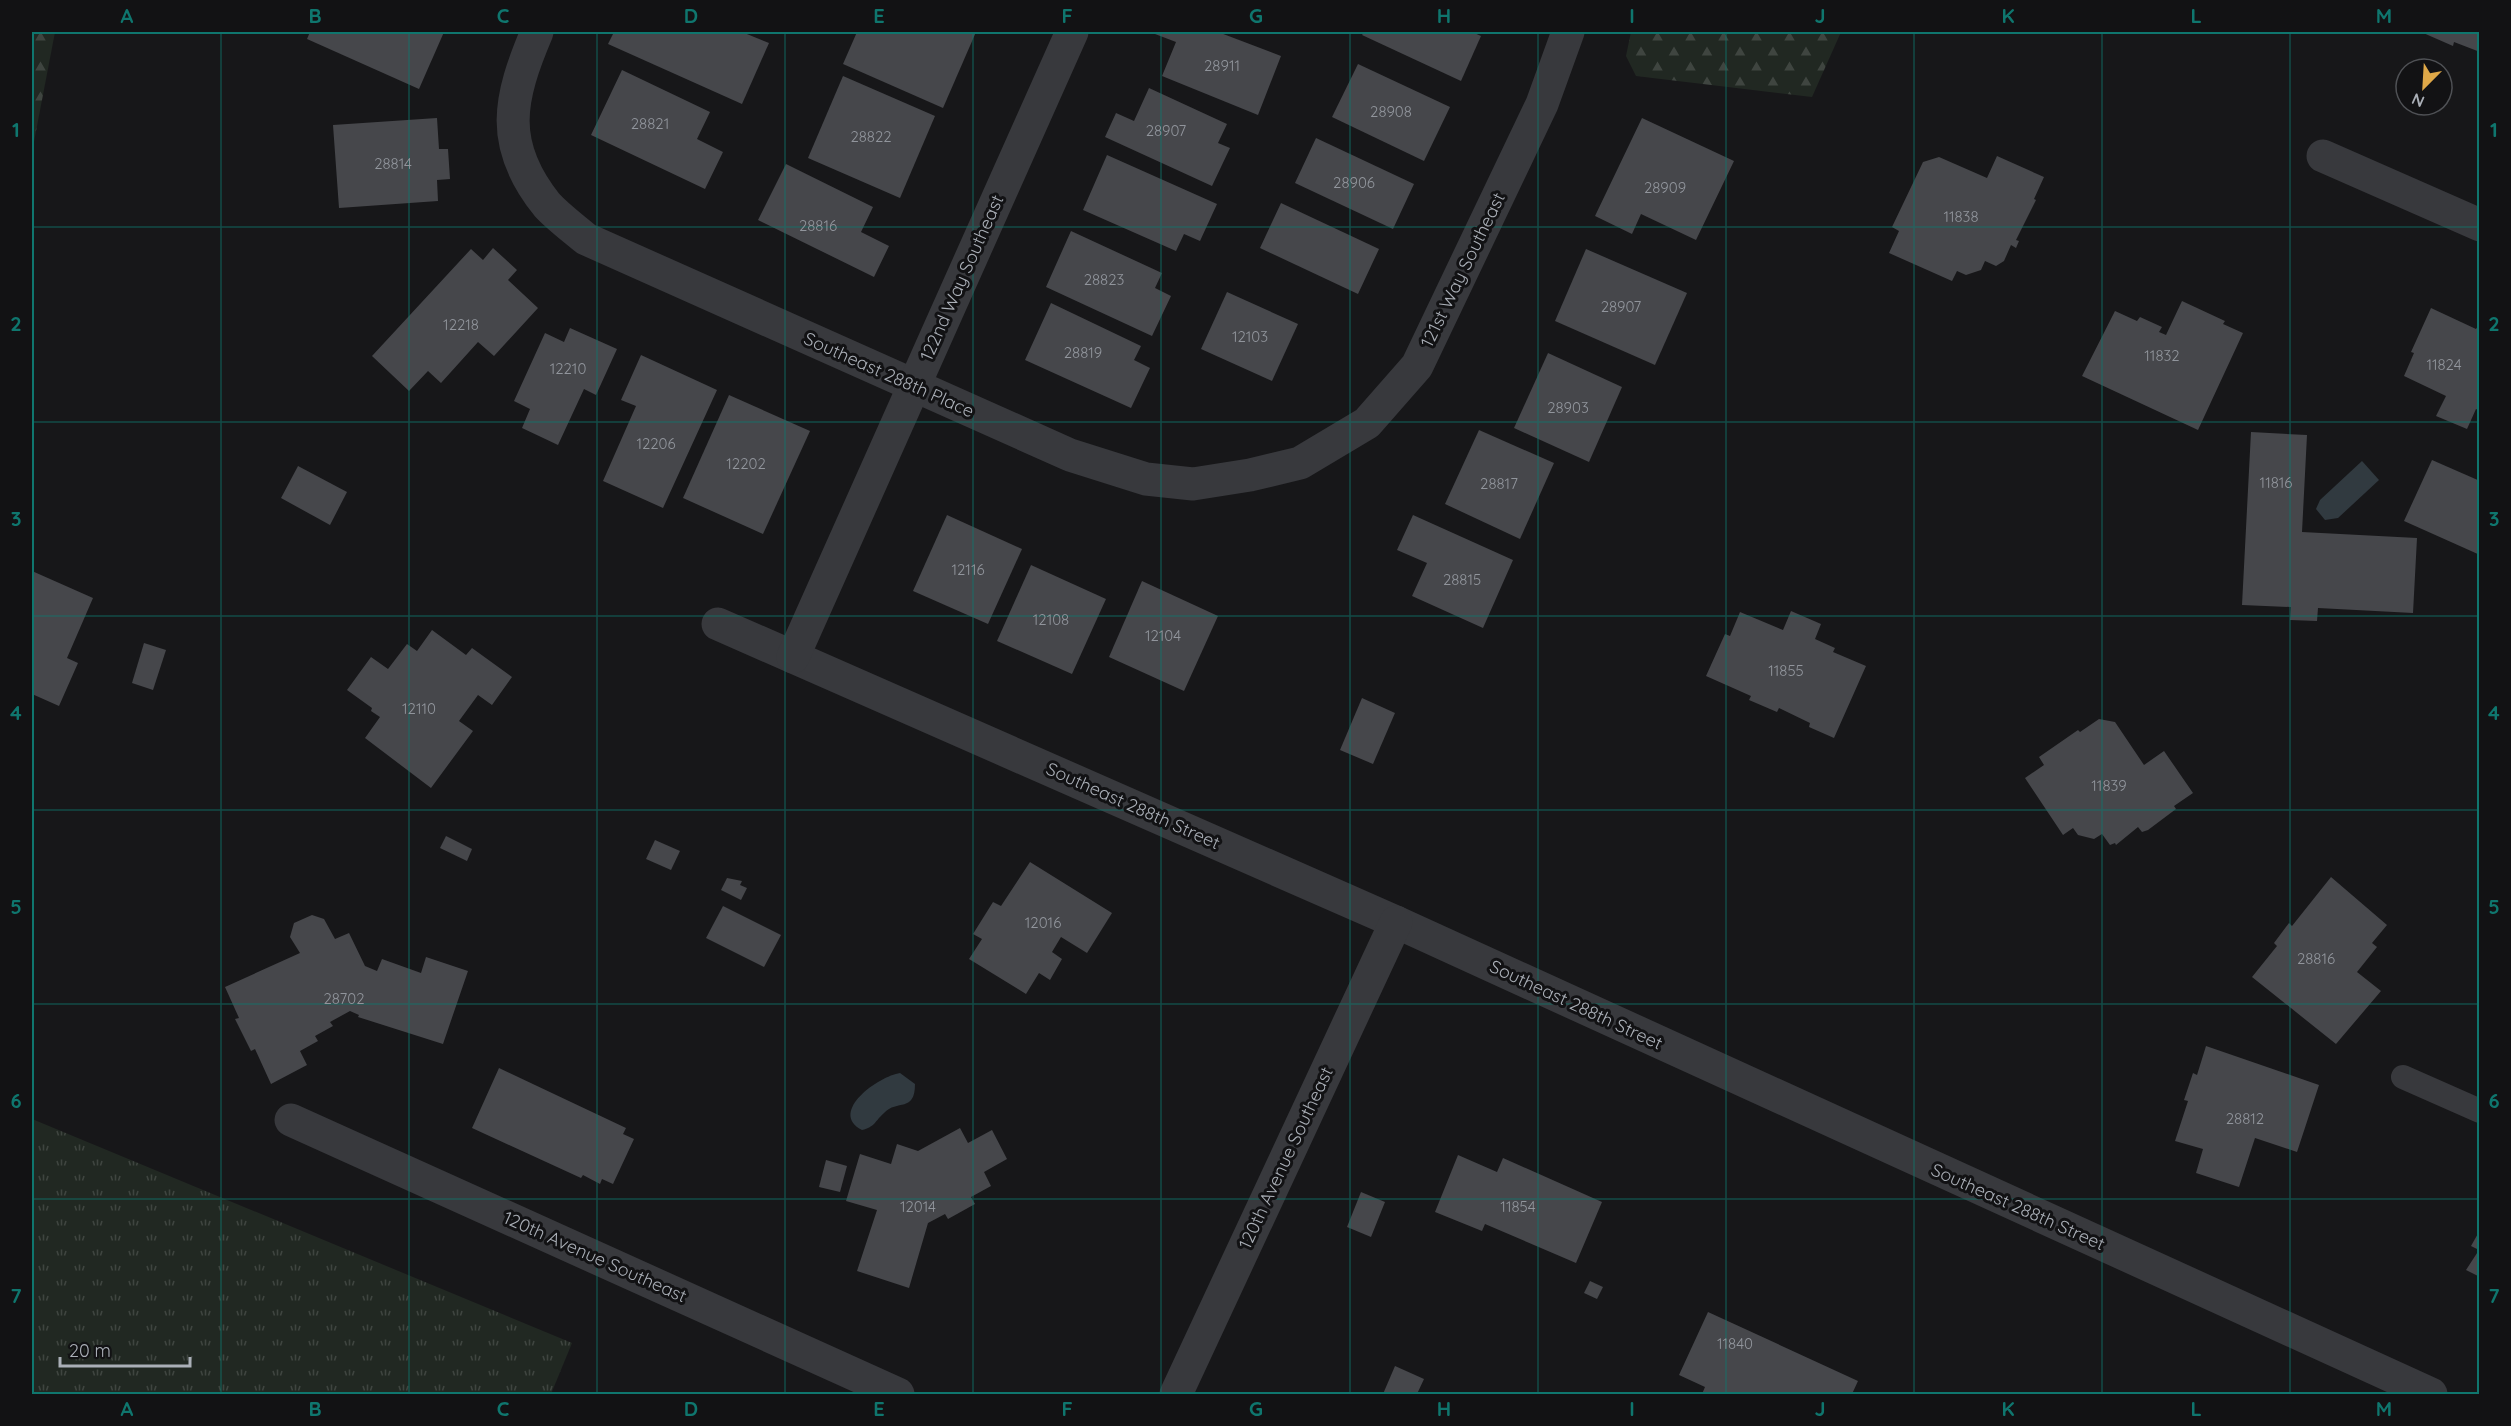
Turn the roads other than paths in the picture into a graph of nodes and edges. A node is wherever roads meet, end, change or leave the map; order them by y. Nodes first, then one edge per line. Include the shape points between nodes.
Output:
1 (537, 32) edge
2 (1072, 32) edge
3 (1568, 32) edge
4 (2323, 156) dead end
5 (2480, 225) edge
6 (914, 387) junction
7 (1300, 463) joint
8 (718, 624) dead end
9 (793, 657) junction
10 (1396, 922) junction
11 (2403, 1077) dead end
12 (2480, 1111) edge
13 (291, 1120) dead end
14 (898, 1395) edge
15 (1176, 1395) edge
16 (2431, 1395) edge

1 - 6 street, Southeast 288th Place via 523,67 511,123 520,164 548,205 585,239
2 - 6 street, 122nd Way Southeast
3 - 7 street, 121st Way Southeast via 1542,104 1417,366 1367,423
4 - 5 street
6 - 7 street, Southeast 288th Place via 1070,454 1146,479 1193,484
6 - 9 street, 122nd Way Southeast
8 - 9 street, Southeast 288th Street
9 - 10 street, Southeast 288th Street
10 - 15 street, 120th Avenue Southeast
10 - 16 street, Southeast 288th Street
11 - 12 lane
13 - 14 street, 120th Avenue Southeast

